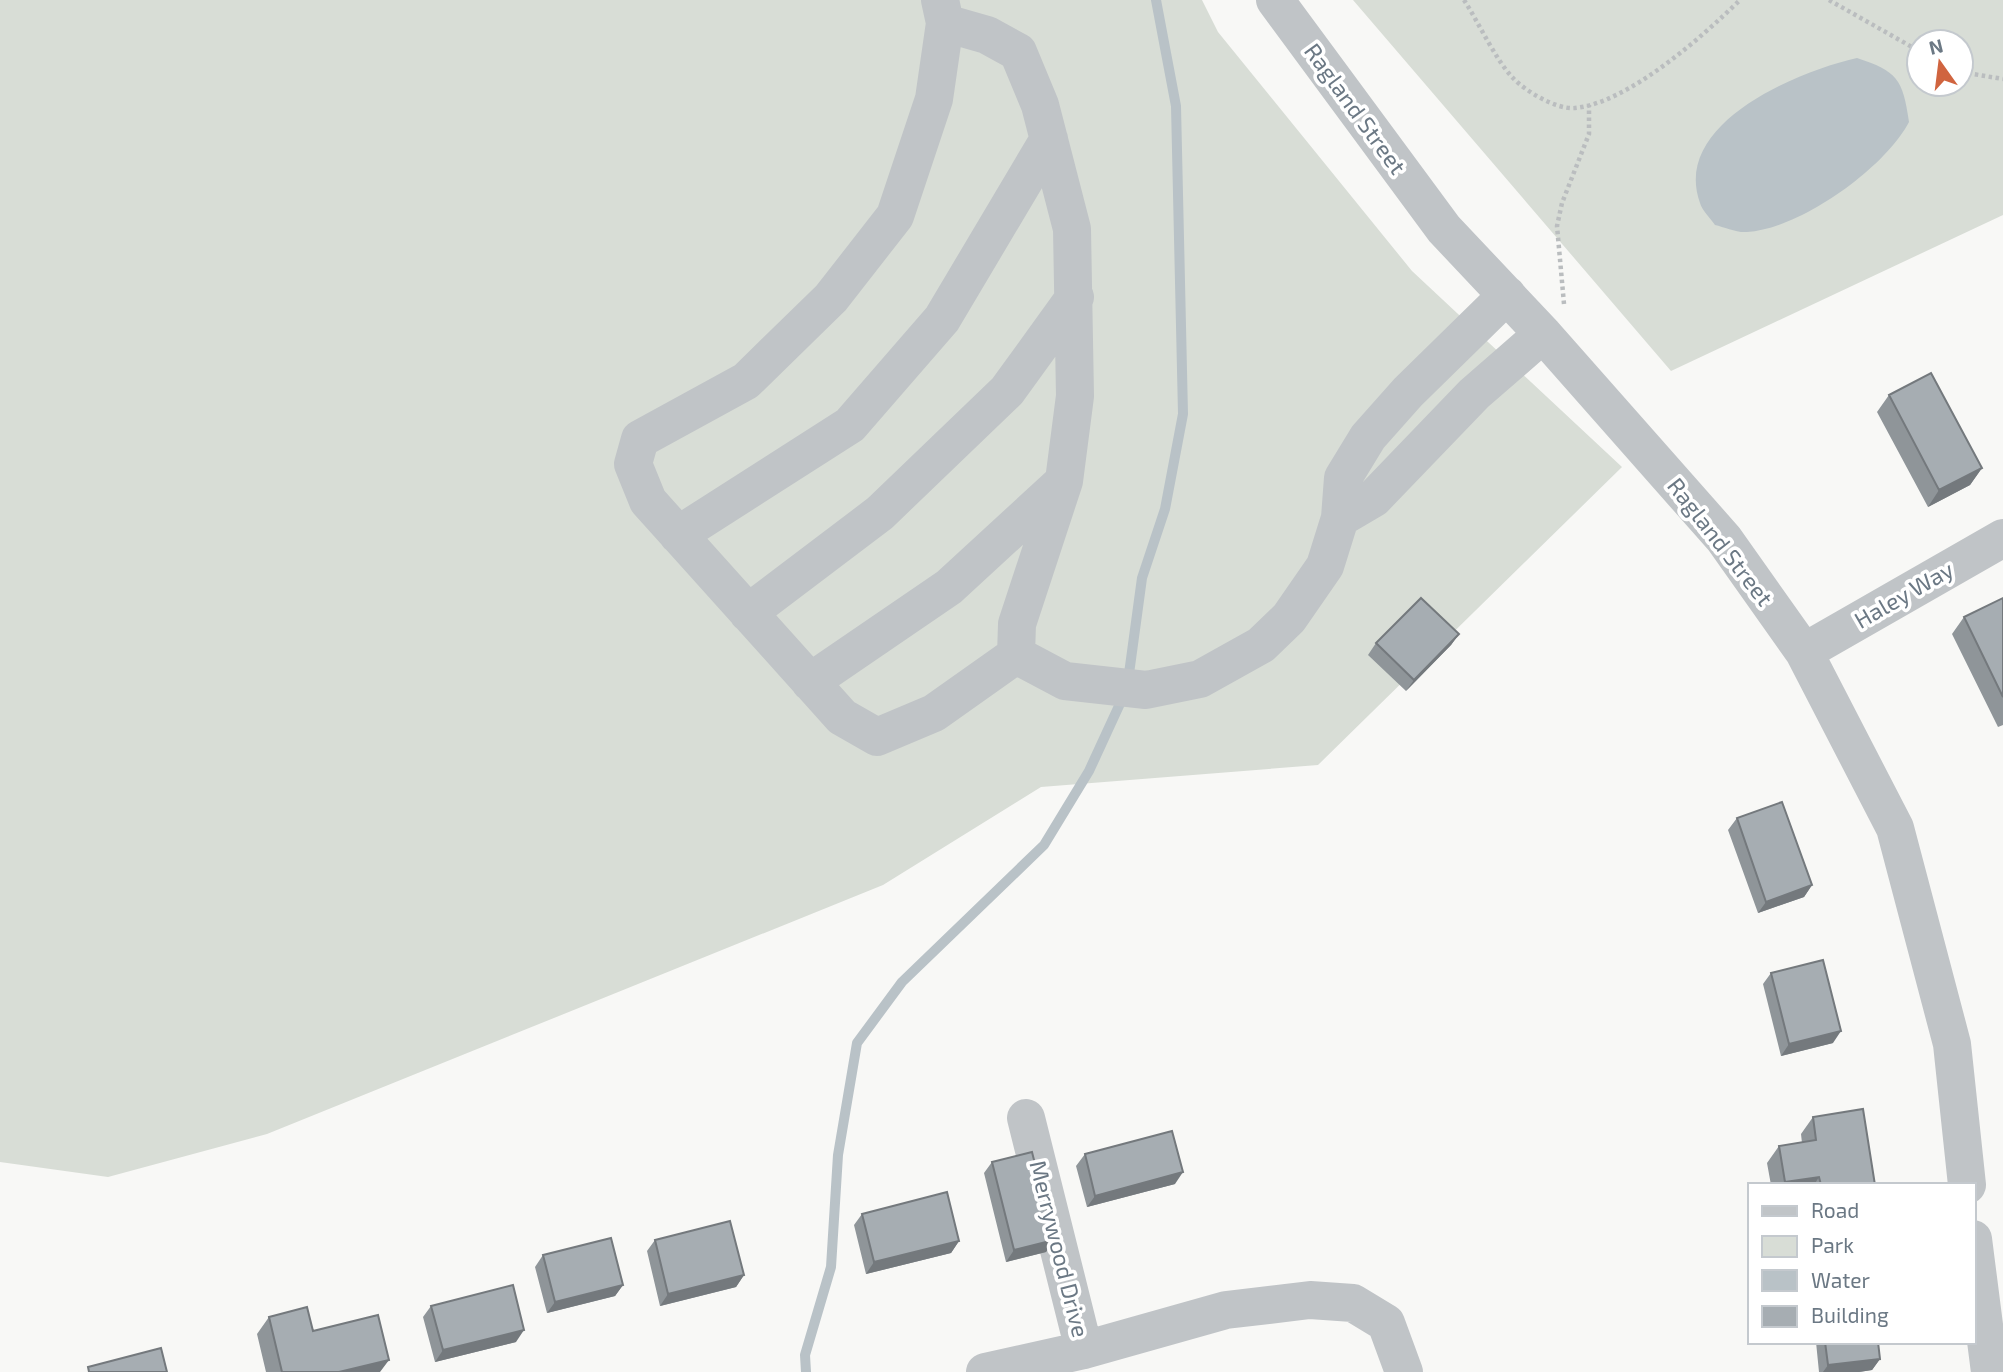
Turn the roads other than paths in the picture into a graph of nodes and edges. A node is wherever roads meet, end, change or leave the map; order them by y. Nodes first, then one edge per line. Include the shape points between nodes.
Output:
1 (1275, 0) edge
2 (942, 12) edge
3 (1049, 139) junction
4 (1507, 295) junction
5 (1075, 297) junction
6 (1543, 334) junction
7 (1064, 481) junction
8 (1340, 518) junction
9 (678, 534) junction
10 (2003, 538) edge
11 (748, 613) junction
12 (1804, 652) junction
13 (1016, 655) junction
14 (810, 682) junction
15 (1026, 1118) dead end
16 (1967, 1183) edge
17 (1975, 1255) edge
18 (1084, 1350) junction
19 (985, 1372) edge
20 (1404, 1372) edge
21 (1990, 1372) edge

1 - 4 street, Ragland Street via 1444,229
2 - 3 street via 1018,52
2 - 9 street via 934,99 895,216 831,299 746,381 640,439 634,464 648,501
3 - 5 street via 1072,229
3 - 9 street via 942,319 850,425
4 - 6 street, Ragland Street
4 - 8 street via 1368,437 1343,478
5 - 7 street via 1075,396
5 - 11 street via 1007,391 880,513
6 - 8 street via 1474,394 1374,498
6 - 12 street, Ragland Street via 1724,539
7 - 13 street via 1017,624
7 - 14 street via 949,587
8 - 13 street via 1325,566 1289,618 1261,645 1200,680 1146,690 1065,681
9 - 11 street
10 - 12 street, Haley Way
11 - 14 street
12 - 16 street, Ragland Street via 1895,828 1952,1044
13 - 14 street via 934,713 877,737 842,717
15 - 18 street, Merrywood Drive
17 - 21 street
18 - 19 street
18 - 20 street, Merrywood Drive via 1226,1310 1310,1300 1353,1303 1386,1323

